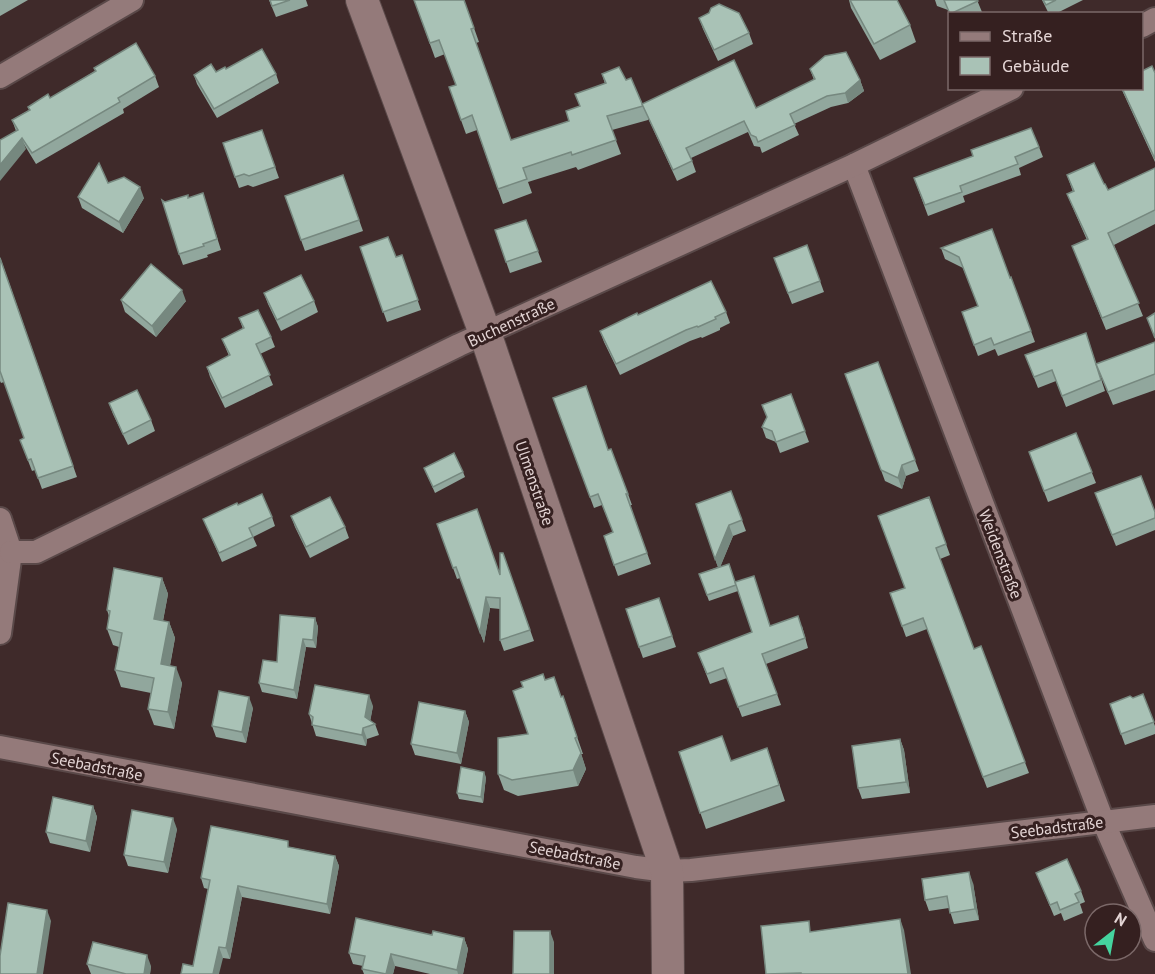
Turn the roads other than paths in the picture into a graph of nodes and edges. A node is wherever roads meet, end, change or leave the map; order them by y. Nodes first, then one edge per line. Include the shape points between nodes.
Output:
1 (132, 0) edge
2 (362, 0) edge
3 (0, 77) edge
4 (1008, 90) edge
5 (854, 165) junction
6 (485, 333) junction
7 (0, 519) edge
8 (11, 552) junction
9 (0, 633) edge
10 (0, 747) edge
11 (1155, 816) edge
12 (1102, 821) junction
13 (667, 870) junction
14 (1155, 940) edge
15 (668, 974) edge

1 - 3 street
2 - 6 street, Ulmenstraße
4 - 5 street, Buchenstraße
5 - 6 street, Buchenstraße
5 - 12 street, Weidenstraße
6 - 8 street, Buchenstraße via 36,552
6 - 13 street, Ulmenstraße
7 - 8 street
8 - 9 street
10 - 13 street, Seebadstraße
11 - 12 street, Seebadstraße
12 - 13 street, Seebadstraße
12 - 14 street, Weidenstraße
13 - 15 street, Ulmenstraße

